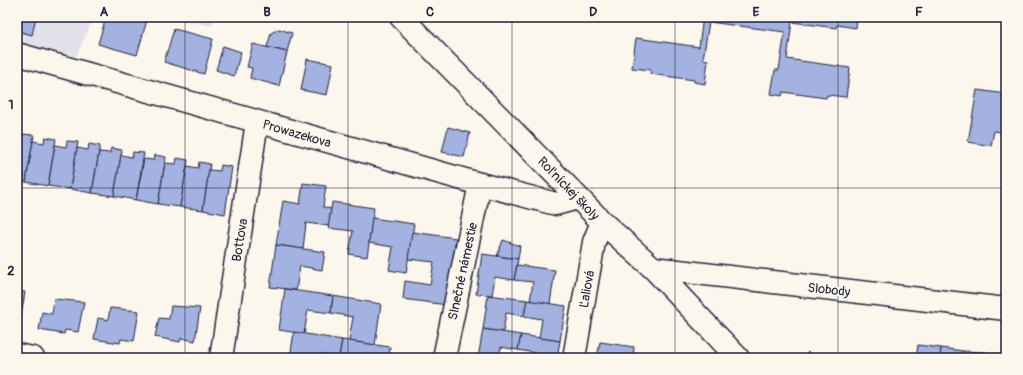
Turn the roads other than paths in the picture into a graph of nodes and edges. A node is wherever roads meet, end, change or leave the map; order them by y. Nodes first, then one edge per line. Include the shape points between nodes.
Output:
1 (401, 17) edge
2 (17, 54) edge
3 (257, 122) junction
4 (480, 184) junction
5 (578, 198) junction
6 (602, 222) junction
7 (653, 268) junction
8 (1006, 309) edge
9 (728, 353) edge
10 (17, 355) edge
11 (33, 358) edge
12 (221, 358) edge
13 (444, 358) edge
14 (574, 358) edge

1 - 5 street, Roľníckej školy
2 - 3 street, Prowazekova
3 - 4 street, Prowazekova
3 - 12 street, Bottova
4 - 5 street, Prowazekova via 556,204
4 - 13 street, Slnečné námestie
5 - 6 street, Roľníckej školy
6 - 7 street, Roľníckej školy
6 - 14 street, Ľaliová via 594,242
7 - 8 street, Slobody
7 - 9 street, Roľníckej školy
10 - 11 street

